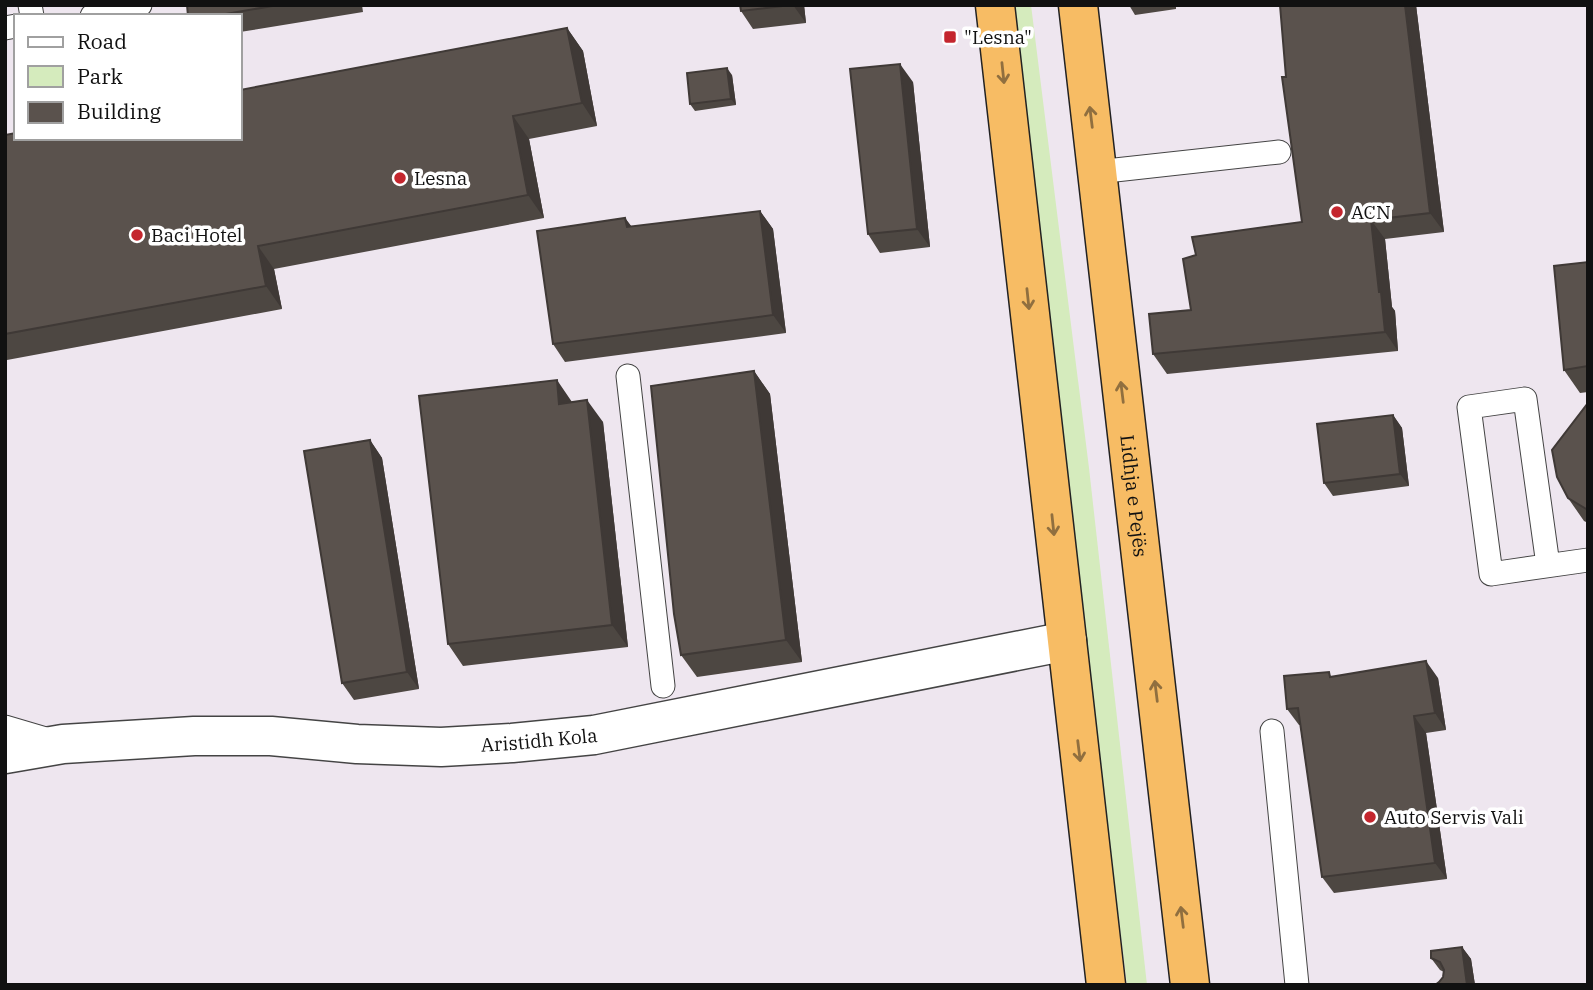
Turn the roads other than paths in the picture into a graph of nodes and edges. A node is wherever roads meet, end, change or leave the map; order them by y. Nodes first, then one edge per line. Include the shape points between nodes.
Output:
1 (141, 5) edge
2 (995, 5) edge
3 (1078, 5) edge
4 (101, 14) edge
5 (1279, 152) dead end
6 (1097, 172) junction
7 (628, 376) dead end
8 (1588, 559) edge
9 (1548, 565) junction
10 (1067, 640) junction
11 (663, 686) dead end
12 (5, 727) edge
13 (1272, 731) dead end
14 (62, 744) junction
15 (5, 754) edge
16 (1106, 985) edge
17 (1190, 985) edge
18 (1297, 985) edge

1 - 4 lane
2 -> 10 highway
6 -> 3 highway, Lidhja e Pejës
5 - 6 lane
17 -> 6 highway, Lidhja e Pejës
7 - 11 lane
8 - 9 lane
9 - 9 lane via 1491,574 1469,407 1525,399
10 - 14 street, Aristidh Kola via 594,734 512,743 441,747 194,736
10 -> 16 highway
12 - 14 lane, Aristidh Kola
13 - 18 lane
14 - 15 street

